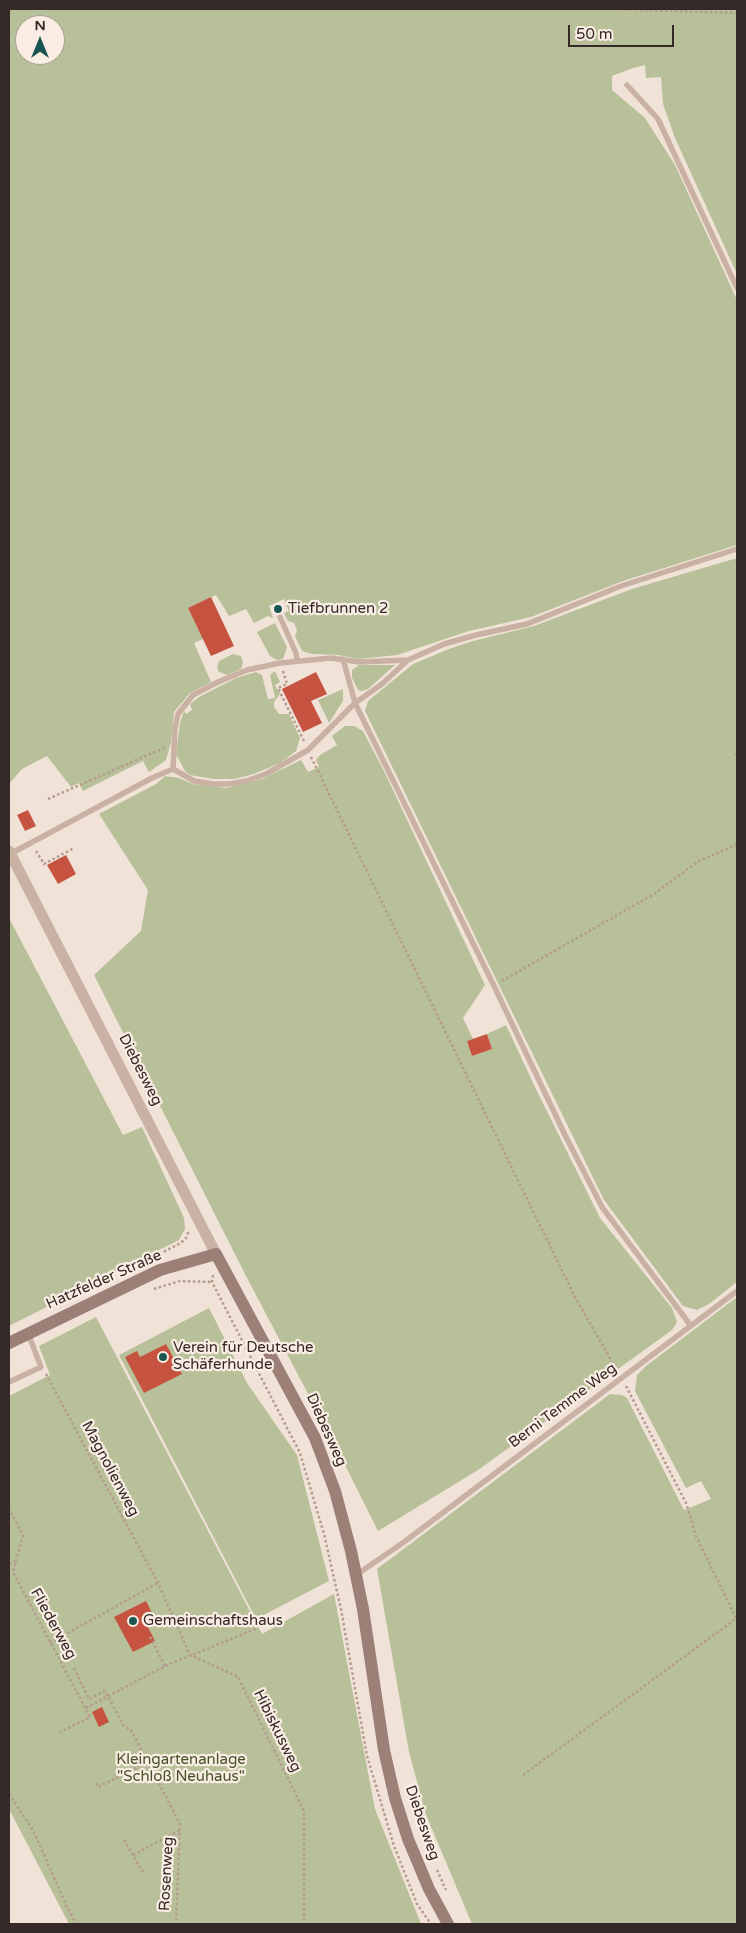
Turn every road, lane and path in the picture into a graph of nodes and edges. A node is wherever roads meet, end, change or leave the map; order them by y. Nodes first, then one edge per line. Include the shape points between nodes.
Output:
1 (610, 9) edge
2 (737, 13) edge
3 (627, 85) dead end
4 (737, 288) edge
5 (737, 549) edge
6 (280, 617) dead end
7 (343, 660) junction
8 (408, 660) junction
9 (297, 661) junction
10 (280, 663) junction
11 (354, 703) junction
12 (175, 743) junction
13 (308, 750) junction
14 (174, 769) junction
15 (48, 799) dead end
16 (737, 844) edge
17 (35, 846) dead end
18 (74, 848) dead end
19 (10, 852) edge
20 (494, 986) junction
21 (193, 1208) junction
22 (216, 1254) junction
23 (129, 1269) dead end
24 (737, 1291) edge
25 (691, 1326) junction
26 (28, 1333) junction
27 (9, 1343) edge
28 (41, 1367) junction
29 (622, 1378) junction
30 (9, 1382) edge
31 (9, 1508) edge
32 (17, 1561) junction
33 (9, 1564) edge
34 (356, 1575) junction
35 (158, 1584) junction
36 (737, 1619) edge
37 (258, 1628) dead end
38 (150, 1637) dead end
39 (50, 1643) junction
40 (190, 1656) junction
41 (165, 1666) junction
42 (74, 1668) dead end
43 (80, 1679) junction
44 (73, 1683) junction
45 (108, 1696) junction
46 (86, 1708) junction
47 (59, 1733) dead end
48 (148, 1762) junction
49 (523, 1775) dead end
50 (96, 1783) dead end
51 (9, 1794) edge
52 (180, 1830) junction
53 (124, 1840) dead end
54 (133, 1854) junction
55 (143, 1872) dead end
56 (76, 1924) edge
57 (176, 1924) edge
58 (304, 1924) edge
59 (431, 1924) edge
60 (448, 1924) edge

1 - 2 path
3 - 4 lane via 658,119
5 - 8 lane via 621,586 527,624 460,639
6 - 9 lane
7 - 8 lane
7 - 9 lane
7 - 11 lane
8 - 11 lane via 382,684
9 - 10 lane
10 - 12 lane via 247,670 193,695 178,714
10 - 13 path via 287,684 278,688
11 - 13 lane
11 - 20 lane
12 - 14 lane
12 - 15 path
13 - 14 lane via 266,774 228,784 194,781
13 - 29 path via 576,1299
14 - 19 lane
16 - 20 path via 697,862 654,894
17 - 18 path via 44,864
19 - 21 street, Diebesweg
20 - 25 lane via 602,1207
21 - 22 street, Diebesweg
21 - 23 path via 186,1213 189,1230 181,1243
22 - 26 street, Hatzfelder Straße via 160,1270
22 - 34 street, Diebesweg via 315,1438 335,1491
22 - 59 path via 212,1282 300,1453 339,1600 367,1756 394,1846 417,1904
24 - 25 lane, Berni Temme Weg
25 - 29 lane, Berni Temme Weg
26 - 27 street, Hatzfelder Straße
26 - 28 lane
28 - 30 lane
28 - 35 path, Magnolienweg
29 - 34 lane, Berni Temme Weg
29 - 36 path via 686,1503 696,1536
31 - 32 path, Fliederweg via 23,1536
32 - 33 path
32 - 39 path, Fliederweg via 13,1572
34 - 60 street, Diebesweg via 384,1750 395,1798 429,1889
35 - 39 path
35 - 40 path
36 - 49 path
37 - 40 path
38 - 41 path
39 - 44 path, Fliederweg
40 - 41 path
40 - 58 path, Hibiskusweg via 238,1677 304,1811
41 - 45 path
42 - 43 path
43 - 44 path
43 - 45 path via 89,1699 106,1691
44 - 46 path, Fliederweg
45 - 46 path
45 - 48 path, Rosenweg
46 - 47 path via 90,1717
48 - 50 path via 98,1787
48 - 52 path, Rosenweg via 180,1824
51 - 56 path via 33,1830
52 - 54 path
52 - 57 path, Rosenweg
53 - 54 path
54 - 55 path

